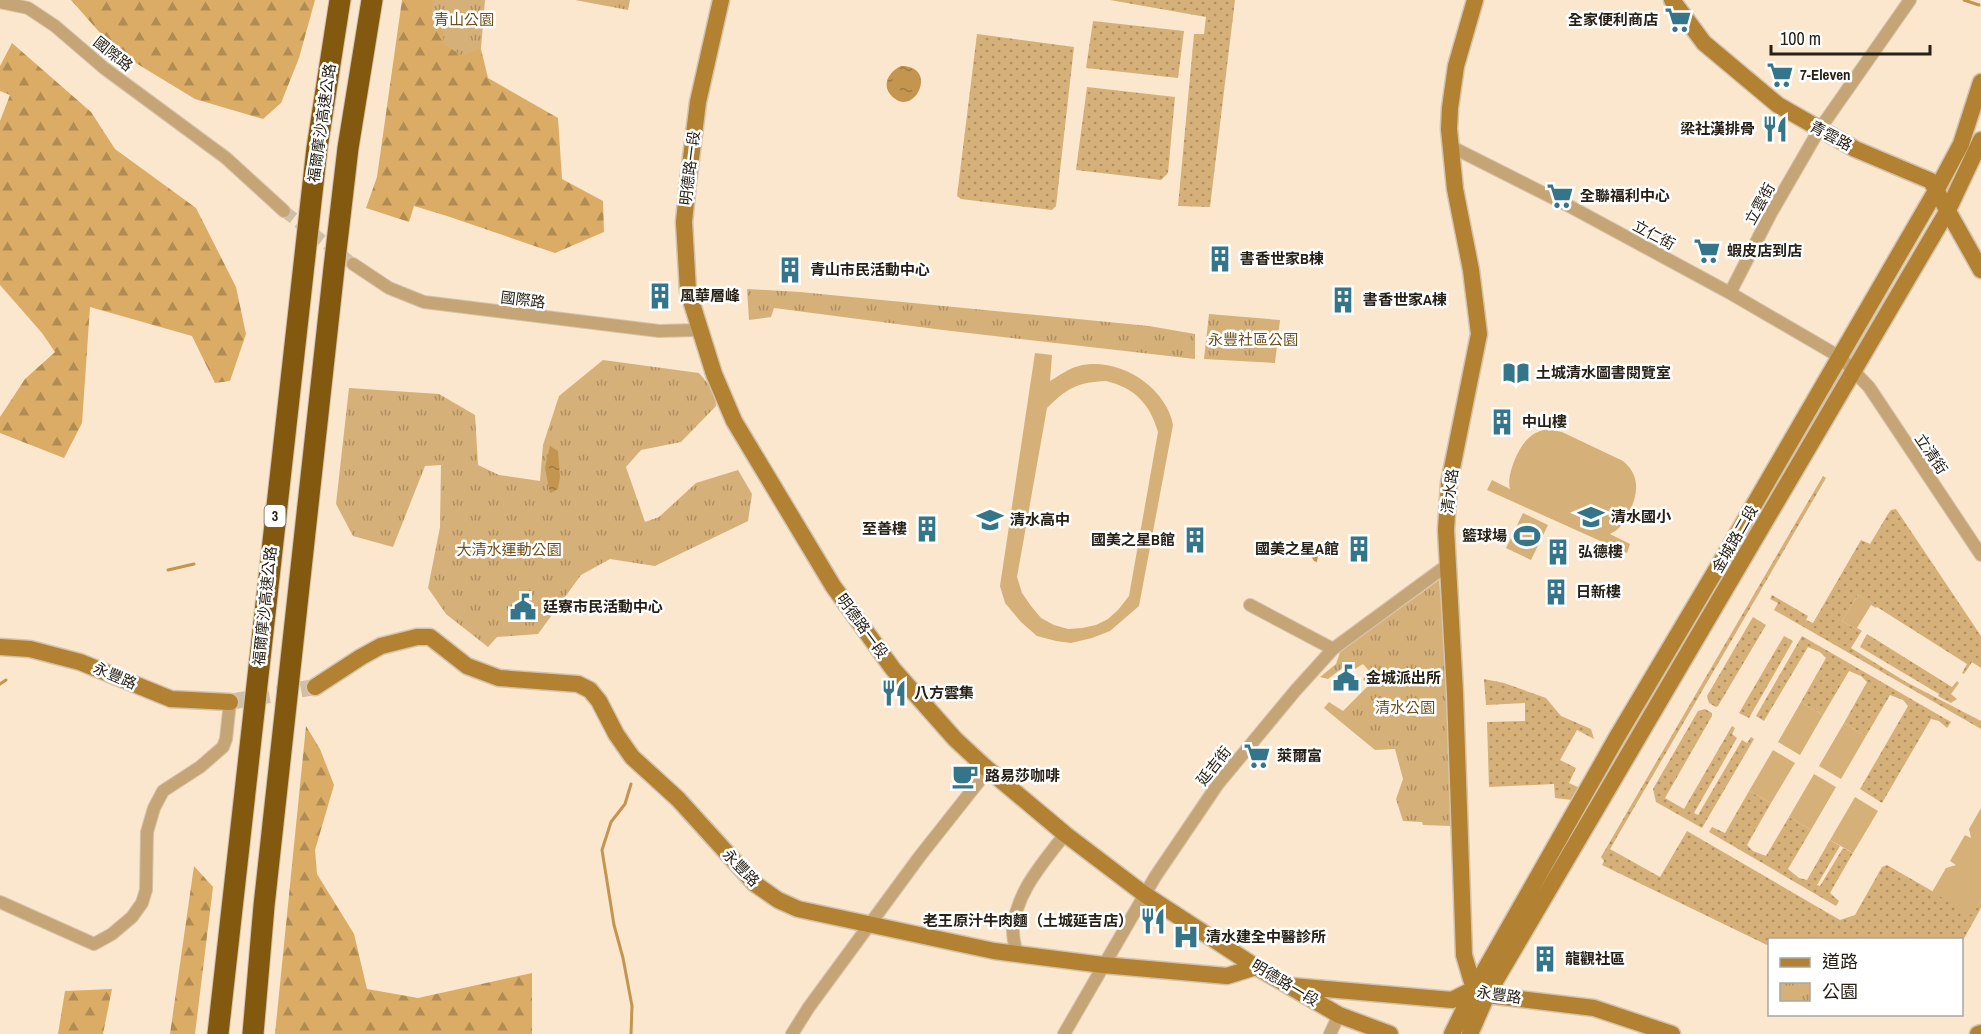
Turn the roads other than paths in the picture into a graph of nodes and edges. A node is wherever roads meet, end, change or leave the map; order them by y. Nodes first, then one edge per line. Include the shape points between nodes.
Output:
1 (340, 0) edge
2 (372, 0) edge
3 (721, 0) edge
4 (1475, 0) edge
5 (1672, 0) edge
6 (1910, 0) edge
7 (0, 2) edge
8 (1981, 82) edge
9 (1819, 130) junction
10 (1981, 140) edge
11 (1450, 146) junction
12 (1937, 189) junction
13 (1948, 210) junction
14 (284, 212) tunnel mouth
15 (353, 264) tunnel mouth
16 (1981, 270) edge
17 (1730, 293) junction
18 (699, 330) junction
19 (1840, 357) junction
20 (1854, 371) junction
21 (1981, 555) edge
22 (1446, 566) junction
23 (1250, 604) dead end
24 (0, 648) edge
25 (1333, 649) junction
26 (315, 687) tunnel mouth
27 (230, 702) joint
28 (988, 770) junction
29 (1065, 834) junction
30 (1144, 894) junction
31 (0, 902) edge
32 (871, 924) junction
33 (1017, 954) junction
34 (1103, 965) junction
35 (1256, 967) junction
36 (1287, 985) junction
37 (1481, 992) junction
38 (1339, 1015) junction
39 (218, 1034) edge
40 (253, 1034) edge
41 (792, 1034) edge
42 (1064, 1034) edge
43 (1330, 1034) edge
44 (1390, 1034) edge
45 (1452, 1034) edge
46 (1470, 1034) edge
47 (1672, 1034) edge

1 - 39 highway, 福爾摩沙高速公路 / 3 via 317,148
2 - 40 highway, 福爾摩沙高速公路 / 3 via 348,148
3 - 18 street, 明德路一段 via 698,102 684,222 688,291
4 - 11 street, 清水路 via 1456,66 1449,108
5 - 9 street, 青雲路 via 1704,43 1730,67 1778,105
6 - 9 street, 立雲街
7 - 14 street, 國際路 via 28,8 55,26 104,68 226,158
8 - 12 street, 金城路二段 via 1961,144
9 - 12 street, 青雲路 via 1931,181
9 - 17 street, 立雲街
10 - 13 street, 金城路二段
11 - 17 street, 立仁街
11 - 22 street, 清水路 via 1479,334 1449,483
12 - 13 street, 青雲路
12 - 19 street, 金城路二段
13 - 16 street, 青雲路
13 - 20 street, 金城路二段
15 - 18 street, 國際路 via 389,288 424,302 658,331
17 - 19 street, 立仁街
18 - 28 street, 明德路一段 via 734,421 833,586 893,669
19 - 20 street, 立清街
19 - 37 street, 金城路二段 via 1617,737
20 - 21 street, 立清街 via 1869,387
20 - 37 street, 金城路二段
22 - 25 street, 延吉街
22 - 37 street, 清水路 via 1455,693 1464,955
23 - 25 street
24 - 27 street, 永豐路 via 30,649 80,662 171,699
25 - 30 street, 延吉街 via 1218,784
26 - 32 street, 永豐路 via 381,646 417,637 430,637 467,666 499,678 578,684 599,700 632,757 678,799 755,884 798,909
27 - 31 street via 223,747 163,790 157,799 147,832 146,890 132,917 94,944
28 - 29 street, 明德路一段
28 - 32 street
29 - 30 street, 明德路一段
29 - 33 street via 1020,901 1013,933
30 - 34 street, 延吉街
30 - 35 street, 明德路一段
32 - 33 street, 永豐路
32 - 41 street
33 - 34 street, 永豐路
34 - 35 street, 永豐路 via 1227,976
34 - 42 street, 延吉街
35 - 36 street, 明德路一段
36 - 37 street, 永豐路 via 1452,1000
36 - 38 street, 明德路一段
37 - 45 street
37 - 46 street
37 - 47 street, 永豐路 via 1594,1008
38 - 43 street
38 - 44 street, 明德路一段

